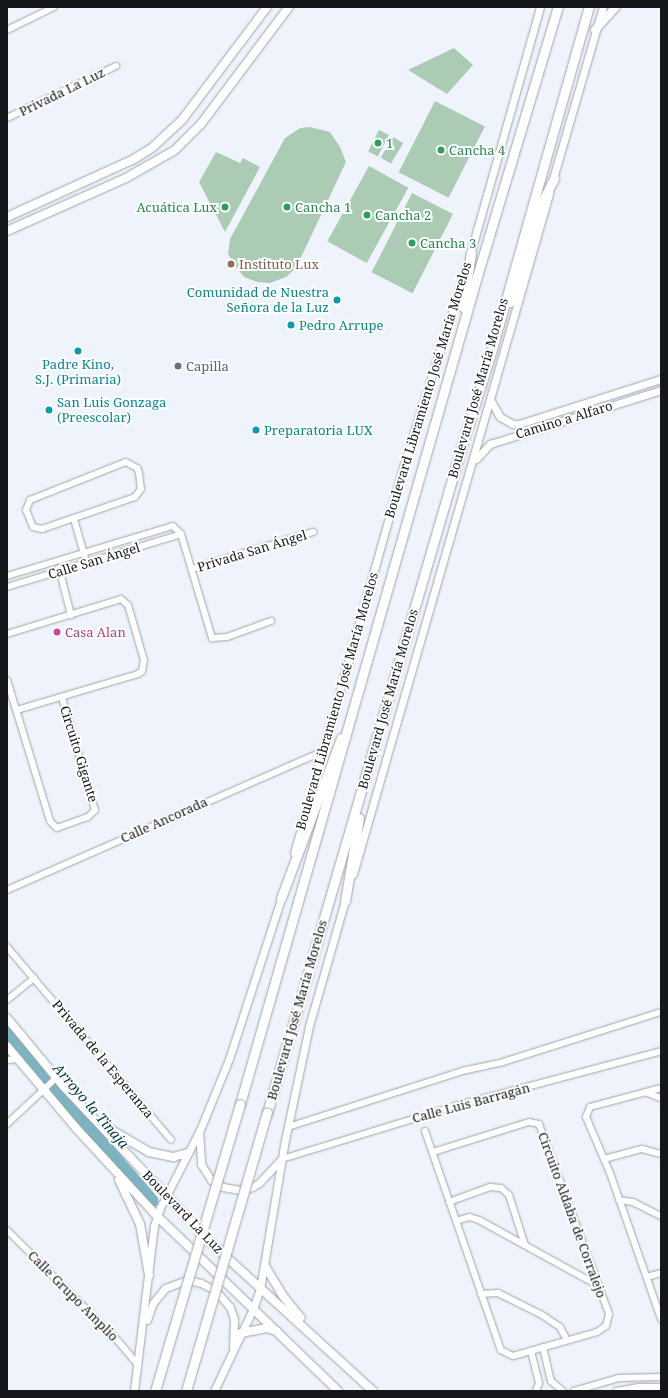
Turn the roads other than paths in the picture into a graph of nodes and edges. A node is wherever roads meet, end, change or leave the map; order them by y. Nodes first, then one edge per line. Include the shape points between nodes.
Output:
1 (54, 7) edge
2 (267, 7) edge
3 (289, 7) edge
4 (558, 7) edge
5 (589, 7) edge
6 (616, 7) edge
7 (540, 8) edge
8 (601, 9) edge
9 (7, 30) edge
10 (595, 30) junction
11 (116, 66) dead end
12 (7, 118) edge
13 (554, 178) junction
14 (7, 217) edge
15 (7, 231) edge
16 (470, 253) junction
17 (458, 341) junction
18 (490, 356) junction
19 (661, 379) edge
20 (661, 390) edge
21 (491, 402) junction
22 (473, 462) junction
23 (74, 519) junction
24 (313, 532) dead end
25 (181, 534) junction
26 (84, 554) junction
27 (57, 562) junction
28 (87, 563) junction
29 (192, 569) junction
30 (60, 571) junction
31 (7, 575) edge
32 (9, 587) edge
33 (71, 615) junction
34 (271, 621) dead end
35 (7, 634) edge
36 (7, 680) edge
37 (62, 698) junction
38 (17, 710) junction
39 (348, 727) junction
40 (322, 752) junction
41 (365, 778) junction
42 (7, 890) edge
43 (281, 898) junction
44 (345, 901) junction
45 (7, 948) edge
46 (34, 978) junction
47 (7, 1000) edge
48 (661, 1012) edge
49 (7, 1018) edge
50 (7, 1046) edge
51 (661, 1051) edge
52 (18, 1059) junction
53 (7, 1060) edge
54 (55, 1079) junction
55 (45, 1088) junction
56 (661, 1088) edge
57 (646, 1092) junction
58 (661, 1098) edge
59 (7, 1122) edge
60 (96, 1122) junction
61 (288, 1127) junction
62 (200, 1130) junction
63 (425, 1130) dead end
64 (171, 1140) dead end
65 (188, 1152) junction
66 (433, 1152) junction
67 (661, 1154) edge
68 (282, 1159) junction
69 (604, 1159) junction
70 (114, 1171) junction
71 (167, 1196) junction
72 (619, 1200) junction
73 (449, 1202) junction
74 (157, 1216) junction
75 (661, 1216) edge
76 (456, 1221) junction
77 (7, 1230) edge
78 (525, 1245) junction
79 (266, 1266) junction
80 (661, 1273) edge
81 (149, 1275) junction
82 (646, 1277) junction
83 (597, 1285) junction
84 (260, 1289) junction
85 (481, 1294) junction
86 (253, 1309) junction
87 (661, 1319) edge
88 (279, 1332) junction
89 (241, 1333) junction
90 (314, 1334) junction
91 (567, 1340) junction
92 (543, 1347) junction
93 (139, 1349) junction
94 (232, 1350) junction
95 (531, 1351) junction
96 (137, 1364) junction
97 (661, 1377) edge
98 (551, 1381) junction
99 (540, 1383) junction
100 (661, 1388) edge
101 (134, 1391) edge
102 (154, 1391) edge
103 (186, 1391) edge
104 (214, 1391) edge
105 (338, 1391) edge
106 (374, 1391) edge
107 (536, 1391) edge
108 (563, 1391) edge
109 (574, 1391) edge
110 (616, 1391) edge

1 - 9 street
2 - 14 main road via 182,120 153,147 134,159
3 - 15 main road via 201,124 175,150 126,178
4 - 17 main road
5 - 18 main road, Boulevard José María Morelos via 509,281
6 - 10 main road
7 - 16 street, Boulevard Libramiento José María Morelos
8 - 10 street
10 - 13 street
11 - 12 street, Privada La Luz
13 - 18 main road via 542,202
13 - 21 street
16 - 17 main road
16 - 40 street, Boulevard Libramiento José María Morelos via 406,458
17 - 39 main road
18 - 41 main road, Boulevard José María Morelos via 462,442
19 - 21 street, Camino a Alfaro via 519,424 513,424 500,417
20 - 22 street, Camino a Alfaro via 490,444
21 - 22 street
22 - 44 street
23 - 23 street via 139,494 141,489 137,468 126,462 120,463 34,498 26,506 33,527 39,530
23 - 26 street
24 - 29 street, Privada San Ángel
25 - 26 street, Calle San Ángel via 176,528 169,526
25 - 28 street, Calle San Ángel
25 - 29 street
26 - 27 street, Calle San Ángel
26 - 28 street
27 - 30 street
27 - 31 street, Calle San Ángel
28 - 30 street, Calle San Ángel
29 - 34 street via 212,638 227,637
30 - 32 street, Calle San Ángel
30 - 33 street
31 - 32 street
33 - 35 street, Circuito Gigante
33 - 37 street, Circuito Gigante via 117,600 125,601 144,664 138,674
36 - 38 street, Circuito Gigante
37 - 38 street, Circuito Gigante
37 - 38 street, Circuito Gigante via 95,810 88,817 61,828 54,826 50,821
39 - 43 main road via 335,751
39 - 102 main road, bridge via 240,1104
40 - 42 street, Calle Ancorada
40 - 43 street, Boulevard Libramiento José María Morelos
41 - 44 main road
41 - 103 main road, Boulevard José María Morelos, bridge
43 - 62 street, Boulevard Libramiento José María Morelos via 240,1027
44 - 61 street via 309,1026
45 - 46 street, Privada de la Esperanza
46 - 47 street
46 - 64 street, Privada de la Esperanza
48 - 61 street via 500,1063 462,1071
49 - 54 main road, Boulevard La Luz
50 - 52 main road, Boulevard La Luz
51 - 68 street, Calle Luis Barragán via 455,1106
52 - 53 street
52 - 55 main road, Boulevard La Luz
54 - 55 street
54 - 60 main road, Boulevard La Luz
55 - 59 street
55 - 70 main road, Boulevard La Luz
56 - 57 street
57 - 58 street
57 - 69 street via 590,1107 586,1112
60 - 65 main road via 150,1152 173,1157
60 - 71 main road, Boulevard La Luz
61 - 68 street
62 - 65 street, Boulevard Libramiento José María Morelos
62 - 68 street via 201,1164 211,1180 223,1187 240,1190 259,1184
63 - 66 street, Circuito Aldaba de Corralejo
65 - 71 street, Boulevard Libramiento José María Morelos
66 - 73 street, Circuito Aldaba de Corralejo
66 - 83 street, Circuito Aldaba de Corralejo via 529,1122 539,1124
67 - 69 street via 642,1149
68 - 79 street
69 - 72 street
70 - 74 main road, Boulevard La Luz
70 - 81 main road via 140,1224
71 - 74 street, Boulevard Libramiento José María Morelos
71 - 84 main road, Boulevard La Luz
72 - 75 street via 633,1202
72 - 82 street
73 - 76 street, Circuito Aldaba de Corralejo
73 - 78 street via 490,1187 501,1188 509,1195
74 - 81 street, Boulevard Libramiento José María Morelos via 152,1233
74 - 86 main road, Boulevard La Luz
76 - 78 street via 476,1219
76 - 85 street, Circuito Aldaba de Corralejo
77 - 96 street, Calle Grupo Amplio via 118,1340
78 - 83 street
79 - 84 street
79 - 90 main road via 283,1296
80 - 82 street
81 - 93 street, Boulevard Libramiento José María Morelos
82 - 87 street
83 - 91 street, Circuito Aldaba de Corralejo via 609,1314 606,1326 597,1332
84 - 86 street
84 - 90 main road, Boulevard La Luz
85 - 91 street via 498,1293 542,1315 560,1327
85 - 95 street, Circuito Aldaba de Corralejo via 501,1350 513,1356
86 - 88 main road, Boulevard La Luz
86 - 89 street
88 - 89 main road via 266,1328
88 - 105 main road, Boulevard La Luz
89 - 94 street
90 - 106 main road, Boulevard La Luz
91 - 92 street, Circuito Aldaba de Corralejo
92 - 95 street, Circuito Aldaba de Corralejo
92 - 98 street
93 - 94 street via 148,1314 157,1296 165,1288 187,1280 201,1283 216,1291 230,1307 234,1319
93 - 96 street, Boulevard Libramiento José María Morelos
94 - 104 street
95 - 99 street
96 - 101 street, Boulevard Libramiento José María Morelos
97 - 109 street via 619,1378
98 - 99 street
98 - 108 street
99 - 107 street
100 - 110 street via 639,1387

